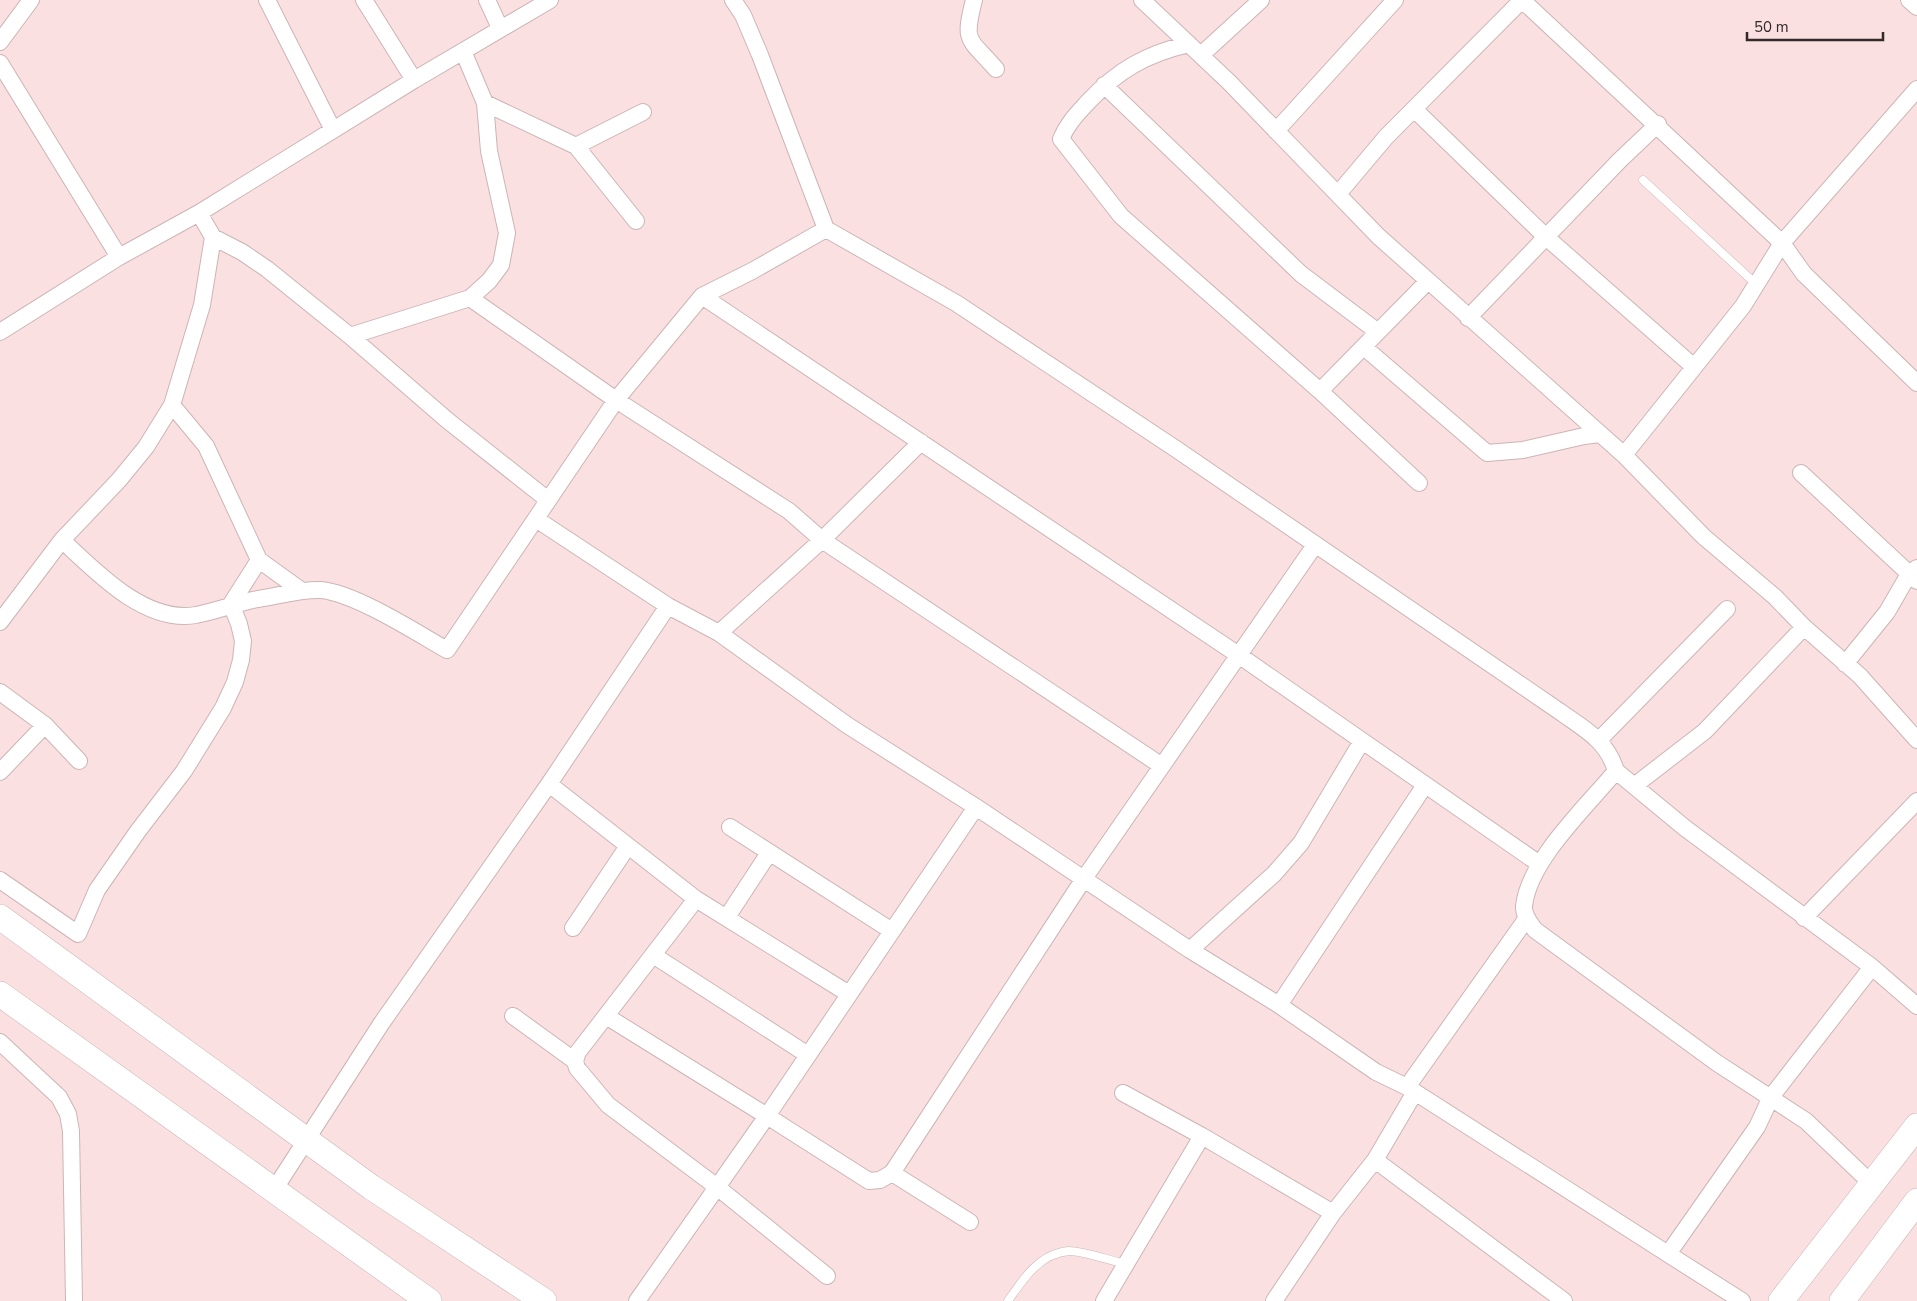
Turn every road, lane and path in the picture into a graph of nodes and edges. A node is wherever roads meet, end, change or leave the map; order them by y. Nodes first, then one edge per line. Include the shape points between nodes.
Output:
1 (31, 0) edge
2 (267, 0) edge
3 (364, 0) edge
4 (487, 0) edge
5 (550, 0) edge
6 (733, 0) edge
7 (974, 0) edge
8 (1142, 0) edge
9 (1261, 0) edge
10 (1396, 0) edge
11 (1522, 0) edge
12 (1909, 0) edge
13 (1917, 7) edge
14 (500, 28) junction
15 (0, 42) edge
16 (1189, 44) junction
17 (463, 51) junction
18 (1201, 55) junction
19 (0, 63) edge
20 (996, 69) dead end
21 (414, 80) junction
22 (1104, 85) junction
23 (1917, 89) edge
24 (485, 103) junction
25 (1414, 109) junction
26 (643, 112) dead end
27 (1658, 124) junction
28 (333, 130) junction
29 (1276, 131) junction
30 (576, 146) junction
31 (1643, 180) dead end
32 (1338, 194) junction
33 (199, 213) junction
34 (636, 221) dead end
35 (826, 229) junction
36 (1546, 237) junction
37 (214, 238) junction
38 (1782, 243) junction
39 (119, 257) junction
40 (1427, 282) junction
41 (1757, 285) junction
42 (702, 296) junction
43 (470, 298) junction
44 (1468, 318) junction
45 (0, 332) edge
46 (1378, 332) junction
47 (350, 336) junction
48 (1365, 348) junction
49 (1694, 367) junction
50 (1917, 383) edge
51 (1320, 391) junction
52 (616, 400) junction
53 (172, 405) junction
54 (1600, 434) junction
55 (921, 442) junction
56 (1624, 455) junction
57 (1801, 473) dead end
58 (1419, 483) dead end
59 (548, 500) junction
60 (536, 519) junction
61 (62, 540) junction
62 (822, 540) junction
63 (1315, 545) junction
64 (259, 560) junction
65 (1914, 574) edge
66 (302, 591) junction
67 (230, 604) junction
68 (668, 606) junction
69 (1727, 609) dead end
70 (0, 622) edge
71 (1804, 627) junction
72 (719, 633) junction
73 (1240, 656) junction
74 (1845, 664) junction
75 (0, 692) edge
76 (45, 725) junction
77 (1598, 740) junction
78 (1917, 740) edge
79 (1362, 741) junction
80 (78, 760) dead end
81 (1162, 766) junction
82 (1616, 771) junction
83 (0, 772) edge
84 (549, 784) junction
85 (1425, 785) junction
86 (1634, 786) junction
87 (1917, 801) edge
88 (976, 807) junction
89 (730, 827) dead end
90 (628, 846) junction
91 (769, 853) junction
92 (1538, 863) junction
93 (0, 880) edge
94 (1083, 880) junction
95 (696, 899) junction
96 (726, 917) junction
97 (0, 918) edge
98 (1526, 918) junction
99 (1804, 918) junction
100 (573, 928) dead end
101 (892, 931) junction
102 (1190, 950) junction
103 (653, 955) junction
104 (1872, 967) junction
105 (0, 994) edge
106 (849, 994) junction
107 (1279, 1005) junction
108 (1917, 1006) edge
109 (513, 1016) dead end
110 (606, 1016) junction
111 (0, 1042) edge
112 (808, 1055) junction
113 (576, 1061) junction
114 (1411, 1089) junction
115 (1123, 1093) dead end
116 (1771, 1097) junction
117 (767, 1116) junction
118 (1917, 1126) edge
119 (1202, 1136) junction
120 (307, 1138) junction
121 (1375, 1160) junction
122 (892, 1173) junction
123 (1872, 1184) junction
124 (717, 1187) junction
125 (274, 1190) junction
126 (1917, 1201) edge
127 (1333, 1213) junction
128 (970, 1222) dead end
129 (1668, 1254) junction
130 (1126, 1264) junction
131 (827, 1276) dead end
132 (74, 1301) edge
133 (429, 1301) edge
134 (544, 1301) edge
135 (637, 1301) edge
136 (1008, 1301) edge
137 (1104, 1301) edge
138 (1274, 1301) edge
139 (1564, 1301) edge
140 (1742, 1301) edge
141 (1781, 1301) edge
142 (1842, 1301) edge

1 - 15 street
2 - 28 street
3 - 21 street
4 - 14 street
5 - 14 street
6 - 35 street via 760,55
7 - 20 street via 968,38
8 - 16 street
9 - 18 street
10 - 29 street
11 - 25 street
11 - 27 street
12 - 13 street
14 - 17 street
16 - 18 street
16 - 22 street via 1162,50 1134,63
17 - 21 street
17 - 24 street
18 - 29 street
19 - 39 street
21 - 28 street
22 - 46 street via 1301,274
22 - 51 street via 1067,125 1061,139 1121,216
23 - 38 street
24 - 30 street
24 - 43 street via 490,151 507,233 501,265 490,281
25 - 32 street
25 - 36 street
26 - 30 street
27 - 36 street
27 - 38 street
28 - 33 street
29 - 32 street
30 - 34 street
31 - 41 lane
32 - 40 street
33 - 37 street
33 - 39 street
35 - 42 street
35 - 63 street via 956,303
36 - 44 street
36 - 49 street
37 - 47 street via 267,269
37 - 53 street via 202,305
38 - 41 street
38 - 50 street via 1804,274
39 - 45 street
40 - 44 street
40 - 46 street
41 - 49 street
42 - 52 street
42 - 55 street
43 - 47 street
43 - 52 street
44 - 54 street
46 - 48 street
47 - 59 street via 446,420
48 - 51 street
48 - 54 street via 1487,453 1524,450
49 - 56 street
51 - 58 street
52 - 59 street
52 - 62 street via 789,511
53 - 61 street via 146,447
53 - 64 street via 206,446
54 - 56 street
55 - 62 street
55 - 73 street
56 - 71 street via 1704,536 1775,597
57 - 65 street
59 - 60 street
60 - 66 street via 447,650 383,614 332,592
60 - 68 street
61 - 67 street via 108,583 129,598 154,609 176,615 195,615
61 - 70 street
62 - 72 street
62 - 81 street
63 - 73 street
63 - 77 street
64 - 66 street
64 - 67 street
65 - 74 street
66 - 67 street
67 - 93 street via 243,641 235,682 184,771 97,890 78,934
68 - 72 street
68 - 84 street
69 - 77 street
71 - 74 street
71 - 86 street via 1705,731
72 - 88 street via 847,725
73 - 79 street
73 - 81 street
74 - 78 street via 1860,676
75 - 76 street
76 - 80 street
76 - 83 street
77 - 82 street via 1611,754
79 - 85 street
79 - 102 street via 1301,843 1274,874
81 - 94 street
82 - 86 street
82 - 92 street
84 - 90 street
84 - 120 street via 381,1024
85 - 92 street
85 - 107 street
86 - 99 street
87 - 99 street
88 - 94 street
88 - 101 street
89 - 91 street
90 - 95 street
90 - 100 street
91 - 96 street
91 - 101 street
92 - 98 street via 1524,906
94 - 102 street
94 - 122 street
95 - 96 street
95 - 103 street
96 - 106 street
97 - 120 main road
98 - 114 street
98 - 116 street via 1535,930 1717,1063
99 - 104 street
101 - 106 street
102 - 107 street
103 - 110 street
103 - 112 street
104 - 108 street
104 - 116 street
105 - 125 main road
106 - 112 street
107 - 114 street via 1376,1072
109 - 113 street
110 - 113 street via 578,1052
110 - 117 street
111 - 132 street via 59,1098 68,1114
112 - 117 street
113 - 124 street via 585,1080 608,1105
114 - 121 street
114 - 129 street
115 - 119 street
116 - 123 street via 1806,1121
116 - 129 street via 1757,1127
117 - 122 street via 869,1181 880,1180
117 - 124 street
118 - 123 main road
119 - 127 street
119 - 130 street
120 - 125 street
120 - 134 main road via 371,1186
121 - 127 street
121 - 139 street
122 - 128 street
123 - 141 main road
124 - 131 street
124 - 135 street
125 - 133 main road
126 - 142 main road
127 - 138 street
129 - 140 street
130 - 136 lane via 1070,1251 1046,1257 1024,1278
130 - 137 street

